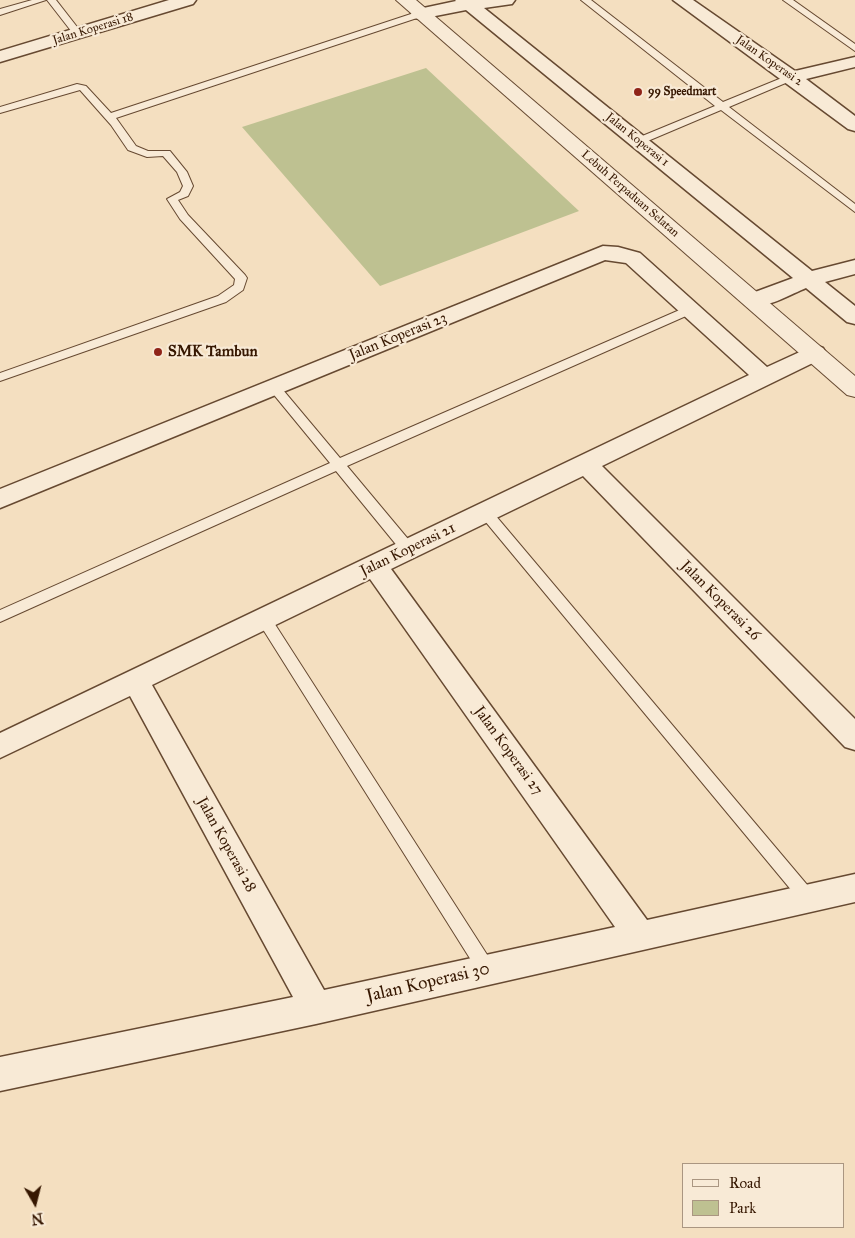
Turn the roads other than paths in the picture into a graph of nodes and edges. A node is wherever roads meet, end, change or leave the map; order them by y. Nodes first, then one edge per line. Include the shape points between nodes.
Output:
1 (42, 0) edge
2 (51, 0) edge
3 (187, 0) edge
4 (506, 0) edge
5 (585, 0) edge
6 (682, 0) edge
7 (788, 0) edge
8 (467, 2) edge
9 (412, 7) edge
10 (0, 12) edge
11 (78, 34) junction
12 (855, 48) edge
13 (0, 57) edge
14 (855, 62) edge
15 (792, 77) junction
16 (723, 107) junction
17 (0, 110) edge
18 (110, 117) junction
19 (855, 125) edge
20 (639, 141) junction
21 (855, 210) edge
22 (855, 267) edge
23 (810, 279) junction
24 (755, 300) junction
25 (691, 310) junction
26 (855, 317) edge
27 (815, 353) junction
28 (0, 377) edge
29 (766, 377) junction
30 (274, 387) junction
31 (855, 389) edge
32 (586, 464) junction
33 (337, 465) junction
34 (0, 499) edge
35 (485, 512) junction
36 (408, 549) junction
37 (375, 566) junction
38 (0, 616) edge
39 (264, 618) junction
40 (136, 681) junction
41 (855, 738) edge
42 (0, 746) edge
43 (855, 888) edge
44 (808, 898) junction
45 (640, 936) junction
46 (487, 970) junction
47 (316, 1008) junction
48 (0, 1074) edge

1 - 10 lane
2 - 11 lane
3 - 11 street, Jalan Koperasi 18
4 - 8 street
5 - 16 lane
6 - 15 street, Jalan Koperasi 2
7 - 12 lane
8 - 9 street
8 - 20 street, Jalan Koperasi 1
9 - 18 lane
9 - 24 street, Lebuh Perpaduan Selatan
11 - 13 street, Jalan Koperasi 18
14 - 15 street
15 - 16 lane
15 - 19 street, Jalan Koperasi 2
16 - 20 lane
16 - 21 lane
17 - 18 lane via 77,87 89,93
18 - 28 lane via 132,148 147,154 166,153 185,176 188,186 184,194 172,199 184,217 241,278 239,287 222,299
20 - 23 street, Jalan Koperasi 1
22 - 23 street
23 - 24 street
23 - 26 street, Jalan Koperasi 1
24 - 27 street, Lebuh Perpaduan Selatan
25 - 29 street, Jalan Koperasi 23
25 - 30 street, Jalan Koperasi 23 via 633,258 603,253
25 - 33 lane
27 - 29 street, Jalan Koperasi 21
27 - 31 street, Lebuh Perpaduan Selatan
29 - 32 street, Jalan Koperasi 21
30 - 33 lane
30 - 34 street, Jalan Koperasi 23
32 - 35 street, Jalan Koperasi 21
32 - 41 street, Jalan Koperasi 26
33 - 36 lane
33 - 38 lane
35 - 36 street, Jalan Koperasi 21
35 - 44 lane
36 - 37 street, Jalan Koperasi 21
37 - 39 street, Jalan Koperasi 21
37 - 45 street, Jalan Koperasi 27
39 - 40 street, Jalan Koperasi 21
39 - 46 lane
40 - 42 street, Jalan Koperasi 21
40 - 47 street, Jalan Koperasi 28
43 - 44 street, Jalan Koperasi 30
44 - 45 street, Jalan Koperasi 30
45 - 46 street, Jalan Koperasi 30
46 - 47 street, Jalan Koperasi 30
47 - 48 street, Jalan Koperasi 30

